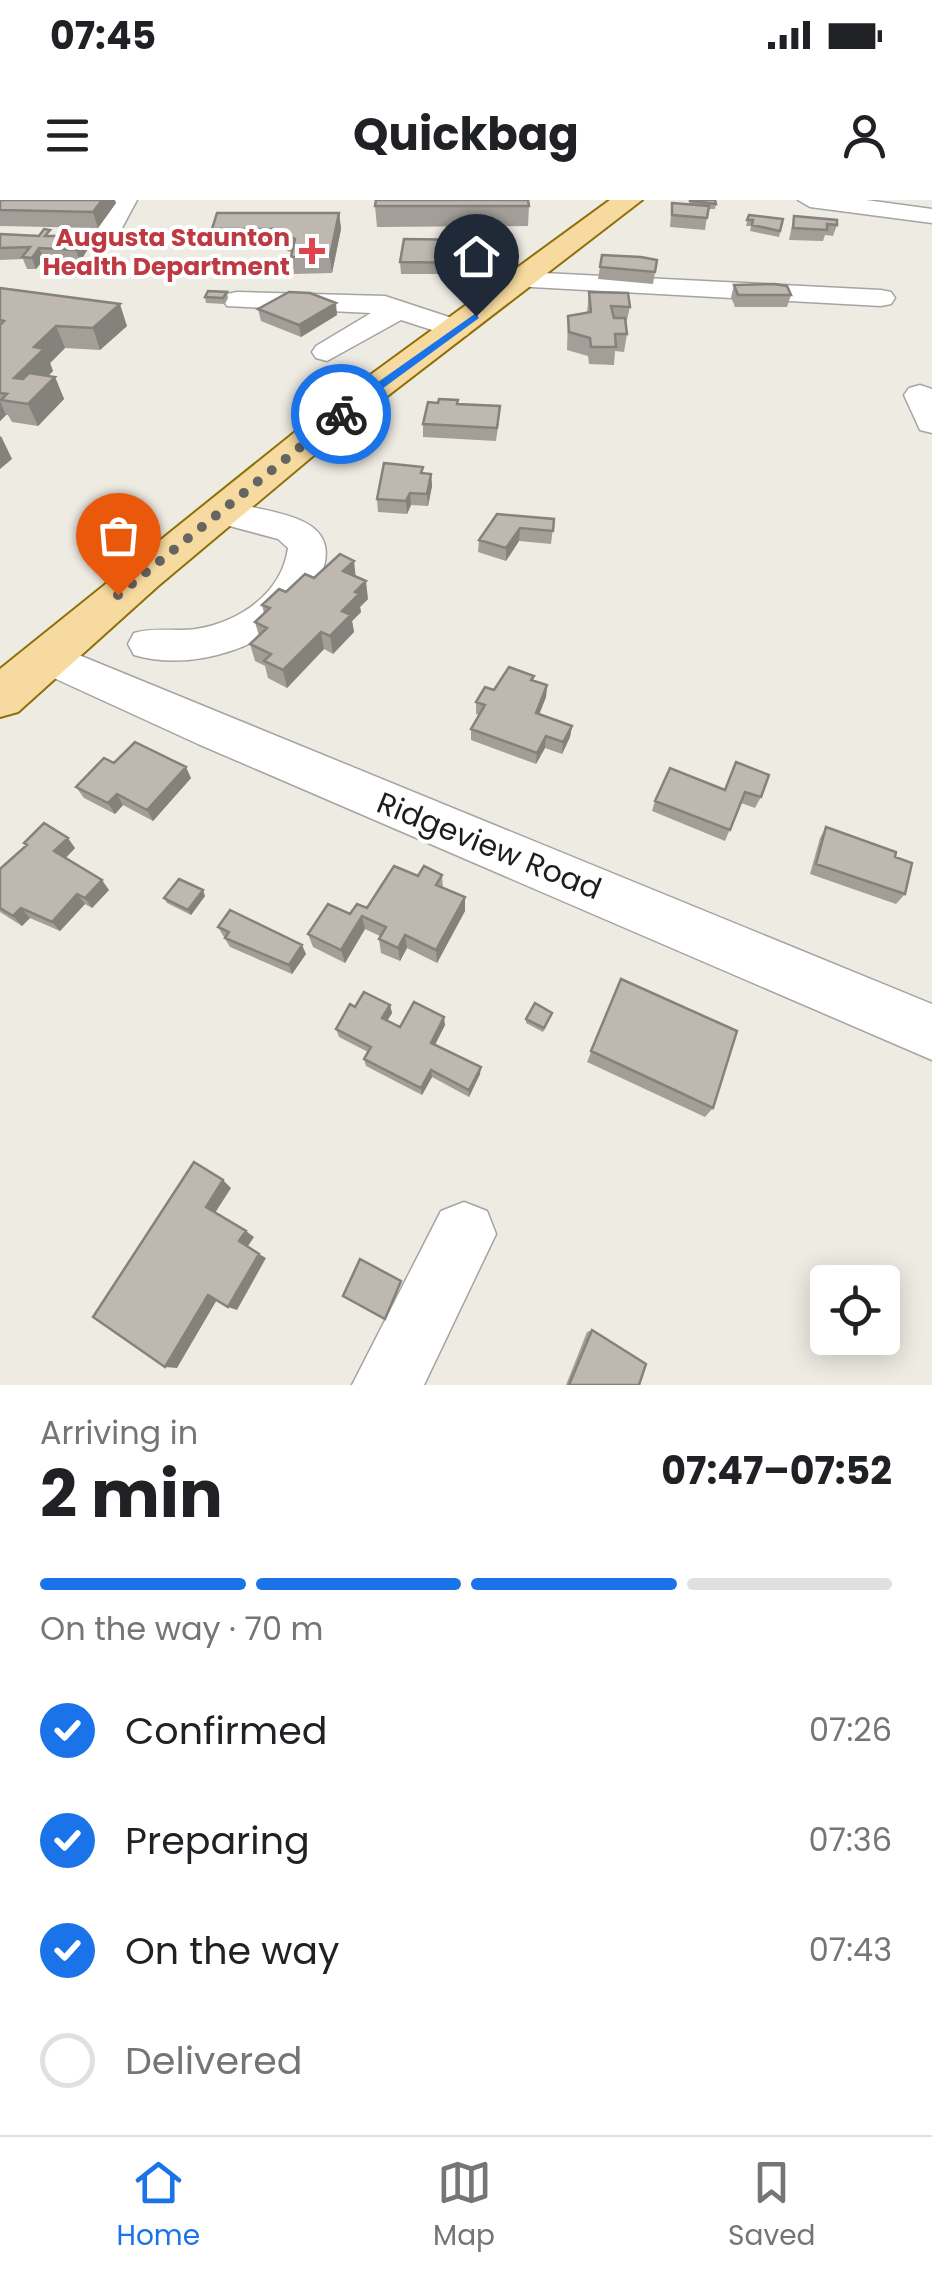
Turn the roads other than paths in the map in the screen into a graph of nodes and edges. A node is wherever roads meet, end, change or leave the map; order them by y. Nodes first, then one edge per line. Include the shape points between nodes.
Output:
1 (125, 200) edge
2 (628, 200) edge
3 (810, 200) edge
4 (932, 216) edge
5 (106, 236) dead end
6 (523, 280) junction
7 (881, 298) dead end
8 (237, 300) dead end
9 (398, 309) junction
10 (457, 329) junction
11 (328, 352) dead end
12 (220, 512) junction
13 (149, 644) dead end
14 (47, 657) junction
15 (0, 698) edge
16 (932, 1032) edge
17 (464, 1234) dead end
18 (387, 1385) edge

1 - 5 street
2 - 6 main road
3 - 4 street
6 - 7 street
6 - 10 main road
8 - 9 street
9 - 10 street
9 - 11 street
10 - 12 main road
12 - 13 street via 291,530 307,545 309,561 266,617 191,648
12 - 14 main road
14 - 15 main road
14 - 16 street, Ridgeview Road
17 - 18 street

